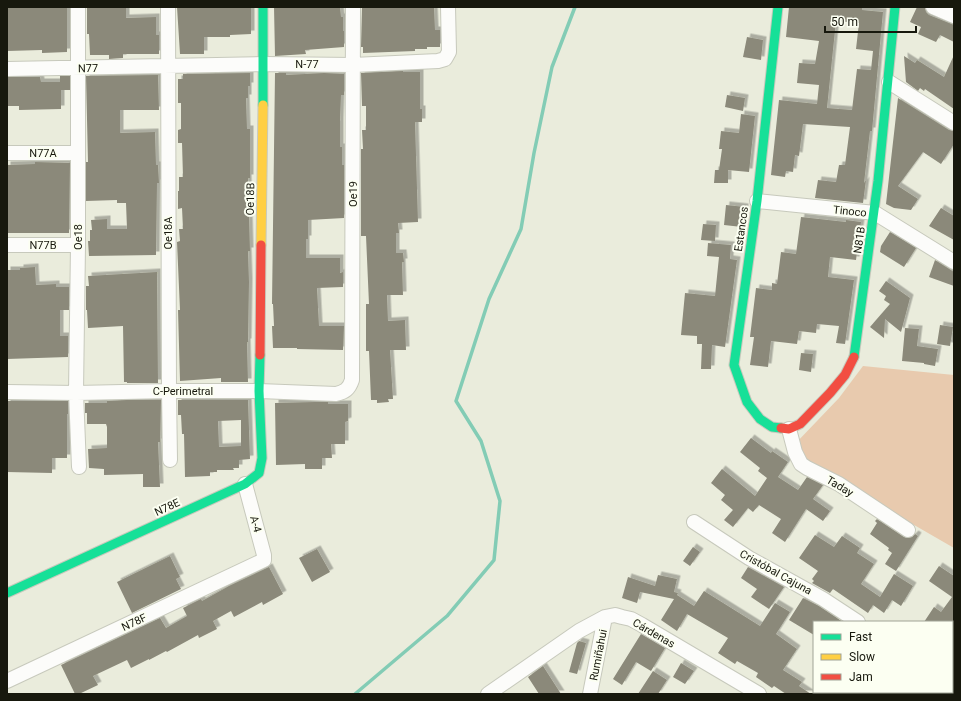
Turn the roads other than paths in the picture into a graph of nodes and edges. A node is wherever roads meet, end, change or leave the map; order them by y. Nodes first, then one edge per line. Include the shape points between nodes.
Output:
1 (78, 7) edge
2 (168, 7) edge
3 (263, 7) edge
4 (353, 7) edge
5 (448, 7) edge
6 (778, 7) edge
7 (895, 7) edge
8 (934, 7) edge
9 (954, 16) edge
10 (264, 64) junction
11 (354, 65) junction
12 (168, 66) junction
13 (79, 68) junction
14 (7, 69) edge
15 (889, 82) junction
16 (954, 123) edge
17 (7, 153) edge
18 (78, 153) junction
19 (757, 201) junction
20 (875, 213) junction
21 (7, 245) edge
22 (78, 245) junction
23 (954, 262) edge
24 (352, 380) joint
25 (168, 391) junction
26 (259, 391) junction
27 (7, 392) edge
28 (76, 393) junction
29 (789, 429) junction
30 (170, 460) dead end
31 (79, 467) dead end
32 (245, 484) junction
33 (694, 522) dead end
34 (908, 530) dead end
35 (260, 563) joint
36 (7, 593) edge
37 (605, 616) junction
38 (857, 621) edge
39 (7, 681) edge
40 (488, 694) edge
41 (590, 694) edge
42 (759, 694) edge

1 - 13 street, Oe18
2 - 12 street, Oe18A
3 - 10 street, Oe18B
4 - 11 street, Oe19
5 - 11 street, N-77 via 450,48 445,59
6 - 19 street, Estancos
7 - 15 street, N81B
8 - 9 street
10 - 11 street, N-77
10 - 12 street, N-77
10 - 26 street, Oe18B
11 - 24 street, Oe19
12 - 13 street, N77
12 - 25 street, Oe18A
13 - 14 street, N77
13 - 18 street, Oe18
15 - 16 street
15 - 20 street, N81B
17 - 18 street, N77A
18 - 22 street, Oe18
19 - 20 street, Tinoco
19 - 29 street, Estancos via 734,365 747,402 760,419 769,426
20 - 23 street, Tinoco
20 - 29 street, N81B via 852,365 812,413 800,424
21 - 22 street, N77B
22 - 28 street, Oe18
24 - 26 street, C-Perimetral via 347,390 336,394
25 - 26 street, C-Perimetral
25 - 28 street, C-Perimetral
25 - 30 street, Oe18A
26 - 32 street, N78E via 262,458 259,472
27 - 28 street, C-Perimetral
28 - 31 street, Oe18
29 - 34 street, Taday via 801,464 839,484
32 - 35 street, A-4 via 264,555 264,560
32 - 36 street, N78E
33 - 38 street, Cristóbal Cajuna via 749,558 824,599
35 - 39 street, N78F
37 - 40 street
37 - 41 street, Rumiñahui
37 - 42 street, Cárdenas via 615,615 631,619

